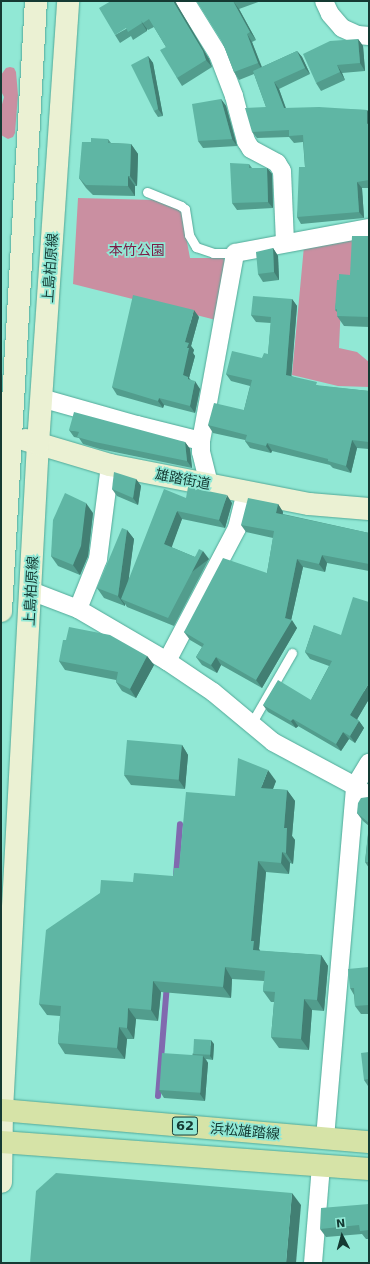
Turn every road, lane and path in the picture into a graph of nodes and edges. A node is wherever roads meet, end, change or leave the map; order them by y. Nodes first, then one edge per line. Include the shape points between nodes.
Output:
1 (36, 1) edge
2 (68, 1) edge
3 (185, 1) edge
4 (324, 1) edge
5 (369, 36) edge
6 (147, 192) dead end
7 (369, 228) edge
8 (285, 243) junction
9 (235, 253) junction
10 (41, 398) junction
11 (6, 432) edge
12 (201, 441) junction
13 (38, 444) junction
14 (110, 465) junction
15 (209, 484) junction
16 (246, 492) junction
17 (369, 508) edge
18 (3, 544) edge
19 (31, 591) junction
20 (78, 609) junction
21 (1, 611) edge
22 (292, 653) dead end
23 (167, 661) junction
24 (251, 724) junction
25 (369, 763) edge
26 (362, 791) edge
27 (2, 1110) edge
28 (325, 1138) junction
29 (1, 1142) edge
30 (369, 1142) edge
31 (321, 1166) junction
32 (369, 1169) edge
33 (1, 1182) edge
34 (313, 1263) edge

1 - 11 street, 上島柏原線
2 - 10 street, 上島柏原線
3 - 8 street via 218,54 234,96 246,141 251,149 277,163 282,171
4 - 5 street via 330,14 342,28 358,35
6 - 9 lane via 185,209 189,235 196,247 213,253
7 - 8 street
8 - 9 street
9 - 12 street
10 - 12 street
10 - 13 street, 上島柏原線
11 - 13 street, 雄踏街道
11 - 18 street, 上島柏原線
12 - 15 street
13 - 14 street, 雄踏街道
13 - 19 street, 上島柏原線
14 - 15 street, 雄踏街道
14 - 20 street via 98,559
15 - 16 street, 雄踏街道
16 - 17 street, 雄踏街道 via 309,504
16 - 23 street via 237,528
18 - 21 street, 上島柏原線
19 - 20 street
19 - 27 street, 上島柏原線
20 - 23 street
22 - 24 lane
23 - 24 street via 213,692
24 - 26 street via 273,742
25 - 26 street
26 - 28 street
27 - 28 main road, 浜松雄踏線 / 62
27 - 29 street, 上島柏原線
28 - 30 main road, 浜松雄踏線 / 62
29 - 31 main road, 浜松雄踏線 / 62
29 - 33 street, 上島柏原線
31 - 32 main road, 浜松雄踏線 / 62
31 - 34 street

